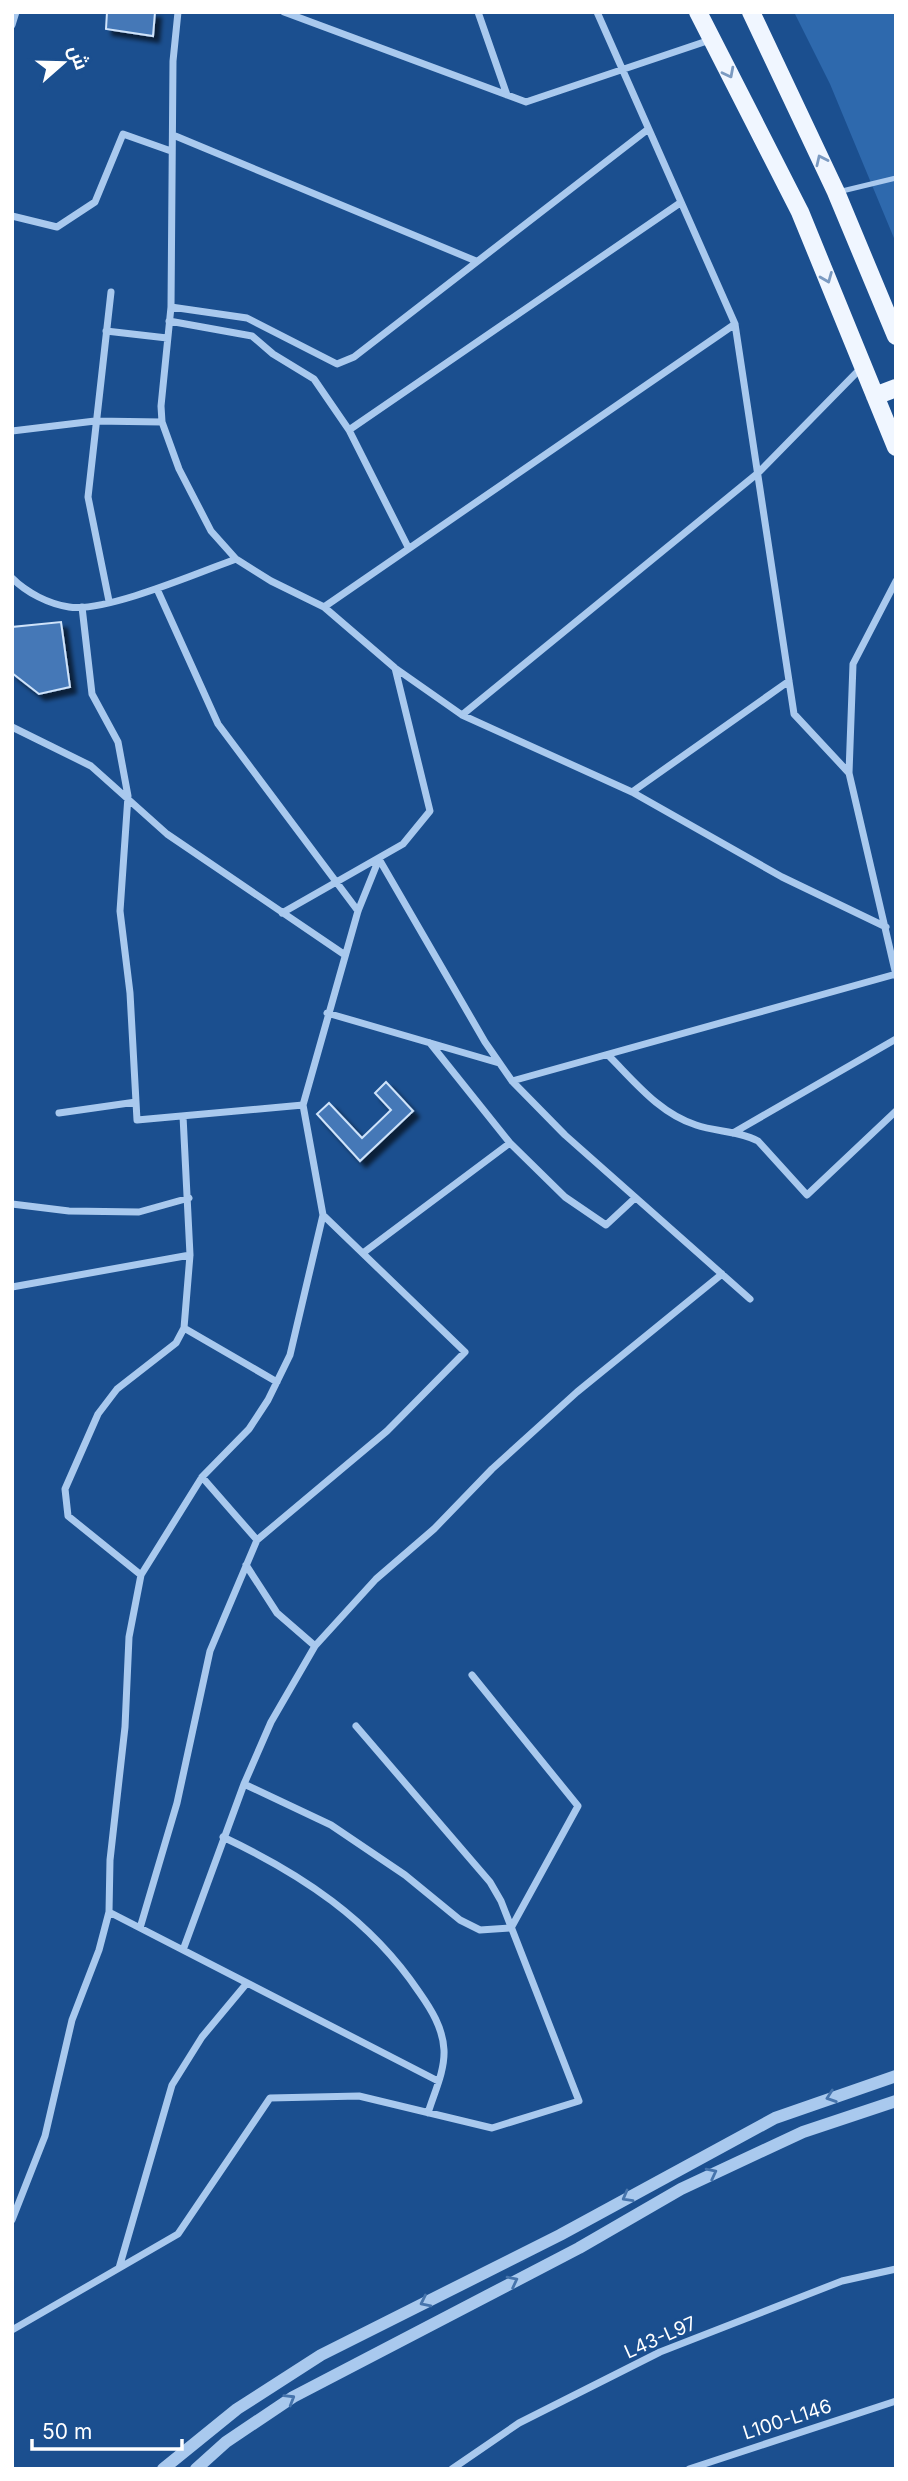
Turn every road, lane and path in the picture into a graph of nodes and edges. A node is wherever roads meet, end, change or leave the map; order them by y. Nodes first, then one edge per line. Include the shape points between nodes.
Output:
1 (16, 12) edge
2 (178, 12) edge
3 (284, 12) edge
4 (310, 12) edge
5 (478, 12) edge
6 (597, 12) edge
7 (698, 12) edge
8 (751, 12) edge
9 (314, 23) junction
10 (12, 25) edge
11 (711, 39) junction
12 (621, 68) junction
13 (507, 95) junction
14 (647, 130) junction
15 (173, 135) junction
16 (171, 151) junction
17 (896, 178) edge
18 (836, 192) junction
19 (680, 203) junction
20 (12, 216) edge
21 (476, 261) junction
22 (111, 292) dead end
23 (171, 307) junction
24 (169, 321) junction
25 (735, 324) junction
26 (106, 331) junction
27 (896, 336) edge
28 (167, 338) junction
29 (863, 367) junction
30 (896, 388) edge
31 (875, 396) junction
32 (95, 421) junction
33 (162, 422) junction
34 (12, 430) edge
35 (349, 430) junction
36 (896, 447) edge
37 (758, 473) junction
38 (408, 547) junction
39 (236, 559) junction
40 (12, 578) edge
41 (896, 581) edge
42 (157, 589) junction
43 (109, 601) junction
44 (82, 607) junction
45 (324, 607) junction
46 (395, 668) junction
47 (789, 681) junction
48 (462, 715) junction
49 (12, 727) edge
50 (849, 773) junction
51 (632, 792) junction
52 (128, 796) junction
53 (379, 859) junction
54 (337, 883) junction
55 (358, 911) junction
56 (282, 913) junction
57 (886, 927) junction
58 (345, 955) junction
59 (896, 975) edge
60 (327, 1013) junction
61 (896, 1039) edge
62 (430, 1042) junction
63 (608, 1055) junction
64 (500, 1063) junction
65 (512, 1082) junction
66 (136, 1102) junction
67 (303, 1105) junction
68 (896, 1111) edge
69 (59, 1113) dead end
70 (183, 1116) junction
71 (733, 1133) junction
72 (510, 1143) junction
73 (190, 1198) junction
74 (635, 1198) junction
75 (12, 1205) edge
76 (323, 1214) junction
77 (363, 1253) junction
78 (190, 1255) junction
79 (722, 1274) junction
80 (12, 1287) edge
81 (750, 1298) dead end
82 (184, 1328) junction
83 (277, 1382) junction
84 (202, 1477) junction
85 (257, 1540) junction
86 (246, 1565) junction
87 (141, 1575) junction
88 (315, 1646) junction
89 (472, 1675) dead end
90 (356, 1726) dead end
91 (244, 1784) junction
92 (223, 1838) junction
93 (109, 1912) junction
94 (140, 1928) junction
95 (511, 1928) junction
96 (183, 1950) junction
97 (247, 1983) junction
98 (896, 2076) edge
99 (438, 2081) junction
100 (896, 2101) edge
101 (428, 2113) junction
102 (12, 2220) edge
103 (119, 2268) junction
104 (896, 2269) edge
105 (389, 2319) junction
106 (12, 2330) edge
107 (400, 2339) junction
108 (896, 2401) edge
109 (163, 2469) edge
110 (196, 2469) edge
111 (452, 2469) edge
112 (689, 2469) edge

1 - 10 street
2 - 15 street
3 - 9 street
4 - 9 street
5 - 13 street
6 - 12 street
7 - 11 main road
18 -> 8 main road
9 - 13 street
11 - 12 street
11 -> 29 main road via 800,212
12 - 13 street via 526,102
12 - 14 street
14 - 19 street
14 - 21 street
15 - 16 street
15 - 21 street
16 - 20 street via 123,134 95,202 57,227
16 - 23 street
17 - 18 lane
18 - 27 main road
19 - 25 street
19 - 35 street
21 - 23 street via 355,358 337,364 247,318
22 - 26 street
23 - 24 street
24 - 28 street
24 - 35 street via 252,336 314,379
25 - 37 street
25 - 38 street
26 - 28 street
26 - 32 street
28 - 33 street
29 - 31 main road
29 - 37 street
30 - 31 main road
31 - 36 main road
32 - 33 street
32 - 34 street
32 - 43 street via 88,497
33 - 39 street via 206,522
35 - 38 street
37 - 47 street
37 - 48 street
38 - 45 street
39 - 42 street
39 - 45 street
40 - 44 street via 42,598 70,608
41 - 50 street via 853,664
42 - 43 street
42 - 54 street via 218,723
43 - 44 street
44 - 52 street via 92,694 118,742
45 - 46 street
46 - 48 street
46 - 53 street via 430,811 404,844
47 - 50 street via 794,714
47 - 51 street
48 - 51 street
49 - 52 street via 91,766
50 - 57 street
51 - 57 street via 782,877
52 - 56 street via 167,834
52 - 66 street via 120,911
53 - 54 street
53 - 55 street
53 - 64 street
54 - 55 street
54 - 56 street
55 - 58 street
56 - 58 street
57 - 59 street
58 - 60 street
59 - 63 street
60 - 62 street
60 - 67 street
61 - 71 street
62 - 64 street
62 - 72 street
63 - 65 street
63 - 71 street via 674,1116
64 - 65 street
65 - 74 street
66 - 69 street
66 - 70 street via 137,1120
67 - 70 street
67 - 76 street
68 - 71 street via 807,1195 758,1141
70 - 73 street
72 - 74 street via 565,1197 606,1225
72 - 77 street
73 - 75 street via 139,1213
73 - 78 street
74 - 79 street
76 - 77 street
76 - 83 street via 290,1355
77 - 85 street via 466,1352 387,1431
78 - 80 street
78 - 82 street
79 - 81 street
79 - 88 street via 510,1452 434,1530 376,1579
82 - 83 street
82 - 87 street via 176,1343 117,1389 98,1414 65,1489 68,1516
83 - 84 street via 249,1429
84 - 85 street
84 - 87 street
85 - 86 street
86 - 88 street via 277,1613
86 - 94 street via 210,1651 177,1803
87 - 93 street via 129,1637
88 - 91 street via 271,1722
89 - 95 street via 578,1807
90 - 95 street via 475,1860 501,1901
91 - 92 street
91 - 95 street via 331,1825 396,1868 460,1920 480,1930
92 - 96 street
92 - 99 street via 286,1869 347,1911 386,1947 431,2010 441,2032 443,2064
93 - 94 street
93 - 102 street via 72,2020 44,2136
94 - 96 street
95 - 101 street via 579,2101 492,2128
96 - 97 street
97 - 99 street
97 - 103 street via 202,2037 172,2085
98 -> 105 street via 775,2118 560,2235
99 - 101 street
107 -> 100 street via 579,2248 719,2169 803,2132
101 - 103 street via 359,2096 270,2098 178,2234
103 - 106 street
104 - 111 street, L43-L97 via 842,2281 660,2351 519,2423
105 - 107 street
105 - 109 street via 270,2386
110 -> 107 street via 226,2442 293,2397
108 - 112 street, L100-L146

